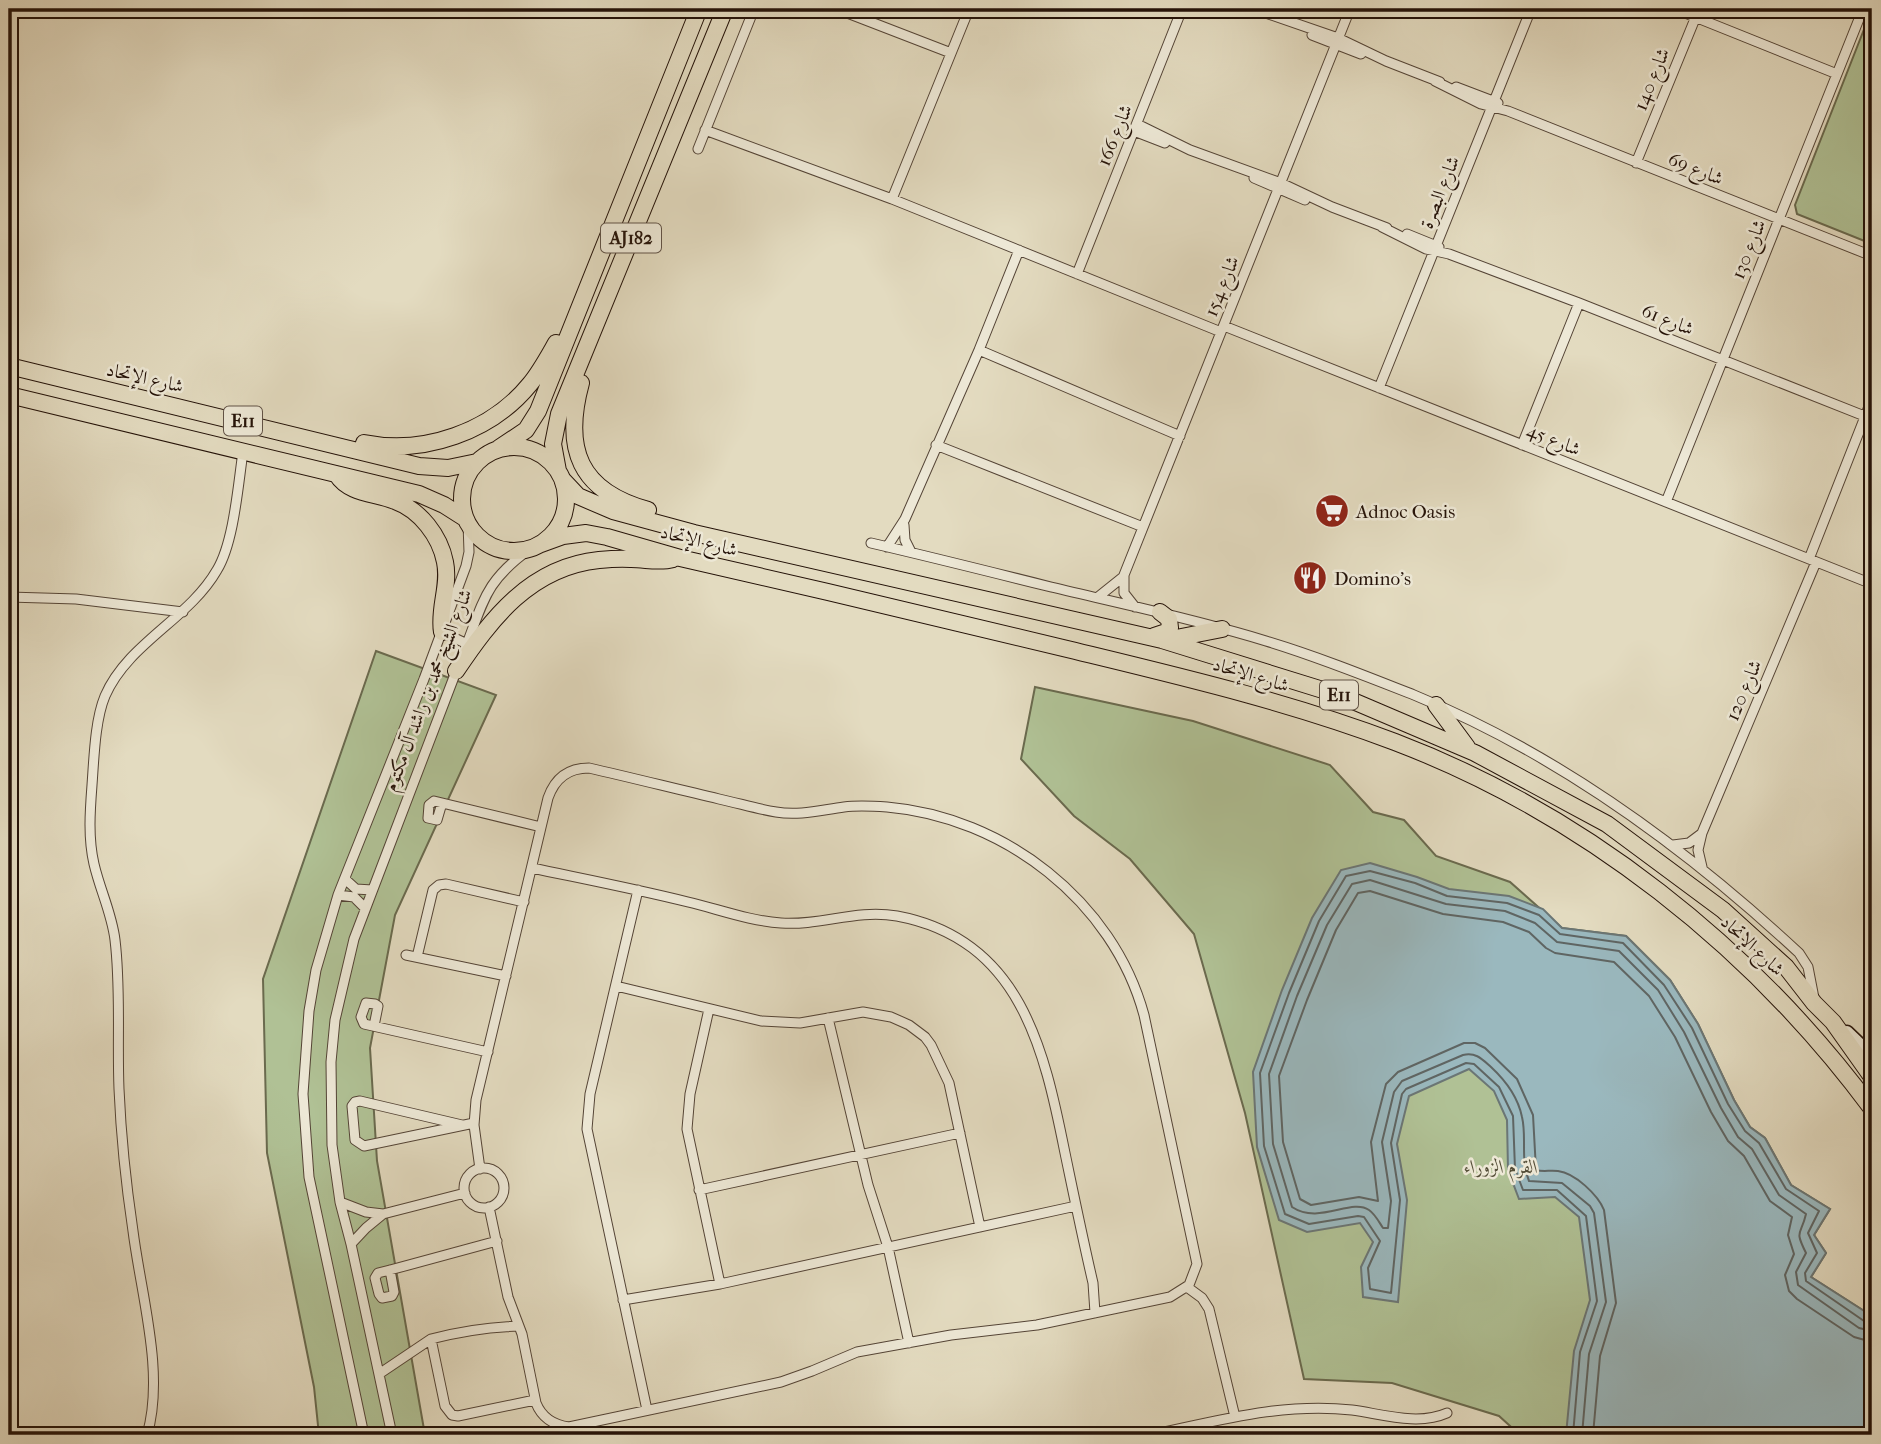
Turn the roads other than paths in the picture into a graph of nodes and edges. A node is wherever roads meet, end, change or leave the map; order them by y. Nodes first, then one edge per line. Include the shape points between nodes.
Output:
1 (699, 9) edge
2 (725, 9) edge
3 (754, 9) edge
4 (836, 9) edge
5 (969, 9) edge
6 (1182, 9) edge
7 (1254, 9) edge
8 (1350, 9) edge
9 (1531, 9) edge
10 (1675, 9) edge
11 (1863, 9) edge
12 (1697, 13) edge
13 (1337, 42) junction
14 (951, 53) junction
15 (1837, 74) junction
16 (1493, 104) junction
17 (1135, 128) junction
18 (705, 130) junction
19 (698, 149) dead end
20 (1636, 163) junction
21 (1279, 186) junction
22 (892, 199) junction
23 (1779, 220) junction
24 (1435, 248) junction
25 (1019, 250) junction
26 (1872, 256) edge
27 (1077, 274) junction
28 (580, 302) junction
29 (1579, 303) junction
30 (1222, 329) junction
31 (590, 338) junction
32 (979, 350) junction
33 (1723, 360) junction
34 (9, 366) edge
35 (1379, 388) junction
36 (9, 395) edge
37 (1872, 399) edge
38 (1869, 417) edge
39 (1180, 436) junction
40 (936, 445) junction
41 (1522, 445) junction
42 (335, 446) junction
43 (499, 449) junction
44 (243, 452) junction
45 (477, 462) junction
46 (335, 473) junction
47 (560, 475) junction
48 (1666, 502) junction
49 (905, 519) junction
50 (467, 521) junction
51 (1143, 527) junction
52 (694, 533) junction
53 (871, 543) dead end
54 (536, 546) junction
55 (887, 547) junction
56 (911, 552) junction
57 (680, 558) junction
58 (1812, 560) junction
59 (1124, 575) junction
60 (1872, 584) edge
61 (9, 597) edge
62 (1098, 597) junction
63 (1135, 607) junction
64 (183, 612) junction
65 (1160, 612) junction
66 (1222, 628) junction
67 (442, 632) junction
68 (1156, 639) junction
69 (467, 644) junction
70 (456, 671) junction
71 (1436, 705) junction
72 (1475, 753) junction
73 (442, 803) dead end
74 (541, 827) junction
75 (1702, 833) junction
76 (1673, 845) junction
77 (1702, 867) junction
78 (532, 868) junction
79 (345, 879) junction
80 (372, 890) junction
81 (638, 890) junction
82 (338, 895) junction
83 (524, 902) junction
84 (365, 908) junction
85 (406, 955) dead end
86 (417, 957) junction
87 (506, 976) junction
88 (616, 986) junction
89 (1814, 1003) junction
90 (709, 1009) junction
91 (828, 1018) junction
92 (1833, 1022) junction
93 (374, 1026) dead end
94 (488, 1052) junction
95 (1872, 1056) edge
96 (1872, 1077) edge
97 (1872, 1109) edge
98 (474, 1123) junction
99 (462, 1125) junction
100 (960, 1133) junction
101 (860, 1154) junction
102 (480, 1169) junction
103 (699, 1190) junction
104 (465, 1193) junction
105 (340, 1202) junction
106 (1076, 1206) junction
107 (489, 1208) junction
108 (383, 1214) junction
109 (980, 1227) junction
110 (497, 1241) junction
111 (351, 1244) junction
112 (888, 1247) junction
113 (390, 1270) dead end
114 (720, 1284) junction
115 (1187, 1287) junction
116 (623, 1300) junction
117 (1095, 1313) junction
118 (519, 1326) junction
119 (431, 1339) junction
120 (909, 1343) junction
121 (379, 1374) junction
122 (534, 1399) junction
123 (647, 1410) junction
124 (1447, 1413) dead end
125 (1235, 1417) junction
126 (147, 1435) edge
127 (364, 1435) edge
128 (392, 1435) edge
129 (1150, 1435) edge

1 - 28 highway, AJ182
2 - 31 highway, AJ182
3 - 18 street
4 - 14 street
5 - 14 street
6 - 17 street, شارع 166
7 - 13 street, شارع 69
8 - 13 street, شارع 154
9 - 16 street, شارع البصرة
10 - 12 street
11 - 15 street, شارع 130
12 - 15 street
12 - 20 street, شارع 140
13 - 16 street, شارع 69
13 - 21 street, شارع 154
14 - 22 street
15 - 23 street, شارع 130
16 - 20 street, شارع 69
16 - 24 street, شارع البصرة
17 - 21 street, شارع 61
17 - 27 street, شارع 166
18 - 19 street
18 - 22 street, شارع 45
20 - 23 street, شارع 69
21 - 24 street, شارع 61 via 1314,204
21 - 30 street, شارع 154
22 - 25 street, شارع 45
23 - 26 street, شارع 69
23 - 33 street, شارع 130
24 - 29 street, شارع 61
24 - 35 street, شارع البصرة
25 - 27 street, شارع 45
25 - 32 street
27 - 30 street, شارع 45
28 - 42 highway via 529,385 504,409 467,432 393,447 352,440
28 - 43 highway, AJ182 via 533,421
29 - 33 street, شارع 61
29 - 41 street
30 - 35 street, شارع 45
30 - 39 street, شارع 154
31 - 47 highway, AJ182 via 555,430 553,444
31 - 52 highway via 572,430 579,460 611,496 671,517
32 - 39 street
32 - 40 street
33 - 38 street, شارع 61
33 - 48 street, شارع 130
34 - 42 highway, شارع الإتحاد / E11
35 - 41 street, شارع 45
36 - 44 highway, E11
37 - 38 street, شارع 120
38 - 58 street, شارع 120
39 - 51 street, شارع 154
40 - 49 street
40 - 51 street
41 - 48 street, شارع 45
42 - 45 highway, شارع الإتحاد / E11 via 429,467
43 - 45 highway
43 - 47 highway via 513,446 539,453
44 - 46 highway, E11
44 - 64 street via 222,560 210,583
45 - 50 highway via 463,489
46 - 50 highway, E11 via 432,499
46 - 67 highway via 351,489 406,506 437,538 447,572
47 - 52 highway, شارع الإتحاد / E11 via 578,496 596,506
47 - 54 highway via 566,493 561,522
48 - 58 street, شارع 45
49 - 55 street
49 - 56 street
50 - 54 highway via 477,535 502,550
50 - 67 street, شارع الشيخ محمد بن راشد آل مكتوم via 466,566
51 - 59 street, شارع 154
52 - 68 highway, شارع الإتحاد / E11
53 - 55 street
54 - 57 highway, شارع الإتحاد / E11 via 586,533
54 - 69 street, شارع الشيخ محمد بن راشد آل مكتوم via 508,565 490,586
55 - 56 street
56 - 62 street
57 - 70 highway via 595,561 538,581 494,617
57 - 97 highway, شارع الإتحاد / E11 via 1207,682 1359,729 1464,772 1596,846 1710,933 1804,1025
58 - 60 street, شارع 45
58 - 75 street, شارع 120
59 - 62 street, شارع 154
59 - 63 street via 1124,593
61 - 64 street via 76,599
62 - 63 street
63 - 65 street
64 - 126 street via 131,658 105,695 90,817 94,863 116,947 121,1126 154,1368 155,1398
65 - 66 street
65 - 68 highway via 1169,619 1170,628
66 - 68 highway
66 - 71 street
67 - 69 street
67 - 79 street, شارع الشيخ محمد بن راشد آل مكتوم
68 - 72 highway, شارع الإتحاد / E11 via 1339,695
69 - 70 street, شارع الشيخ محمد بن راشد آل مكتوم
70 - 80 street, شارع الشيخ محمد بن راشد آل مكتوم
71 - 72 highway
71 - 76 street via 1559,770
72 - 89 highway, شارع الإتحاد / E11 via 1607,824 1651,855 1755,938
73 - 74 street
74 - 78 street
74 - 115 street via 556,781 571,770 589,768 776,812 867,806 924,813 981,831 1031,859 1087,911 1112,943 1139,994 1196,1258
75 - 76 street via 1689,843
75 - 77 street, شارع 120 via 1698,850
76 - 77 street
77 - 89 street via 1802,956 1811,974
78 - 81 street
78 - 83 street
79 - 80 street via 356,889
79 - 82 street, شارع الشيخ محمد بن راشد آل مكتوم
80 - 84 street, شارع الشيخ محمد بن راشد آل مكتوم
81 - 88 street
81 - 106 street via 780,923 863,914 893,916 937,928 970,947 1008,984 1025,1010 1053,1092
82 - 84 street via 354,897
82 - 127 street, شارع الشيخ محمد بن راشد آل مكتوم via 309,1011 304,1136 316,1218
83 - 86 street via 439,885 433,890
83 - 87 street
84 - 105 street, شارع الشيخ محمد بن راشد آل مكتوم via 343,979 331,1062 332,1145
85 - 86 street
86 - 87 street
87 - 94 street
88 - 90 street
88 - 116 street via 590,1094 587,1129
89 - 92 highway, شارع الإتحاد / E11
90 - 91 street via 774,1023
90 - 103 street via 687,1111
91 - 100 street via 881,1014 925,1037 949,1083
91 - 101 street
92 - 95 street
92 - 96 highway, شارع الإتحاد / E11
93 - 94 street
94 - 98 street
98 - 99 street
98 - 102 street
99 - 99 street via 364,1146 355,1140 352,1106 360,1101
100 - 101 street
100 - 109 street
101 - 103 street
101 - 112 street
102 - 104 street via 470,1174
102 - 107 street via 499,1174 504,1183 503,1194
103 - 114 street
104 - 107 street via 470,1202
104 - 108 street
105 - 108 street
105 - 111 street, شارع الشيخ محمد بن راشد آل مكتوم
106 - 109 street
106 - 117 street
107 - 110 street
108 - 111 street
109 - 112 street
110 - 113 street
110 - 118 street
111 - 121 street, شارع الشيخ محمد بن راشد آل مكتوم
112 - 114 street
112 - 120 street
114 - 116 street
115 - 117 street via 1170,1297
115 - 125 street via 1209,1309
116 - 123 street
117 - 120 street
118 - 119 street
118 - 122 street
119 - 121 street
119 - 122 street via 446,1410 452,1415
120 - 123 street via 857,1352 781,1382
121 - 128 street, شارع الشيخ محمد بن راشد آل مكتوم
122 - 123 street via 545,1417 562,1426
124 - 125 street via 1421,1419 1308,1408
125 - 129 street

